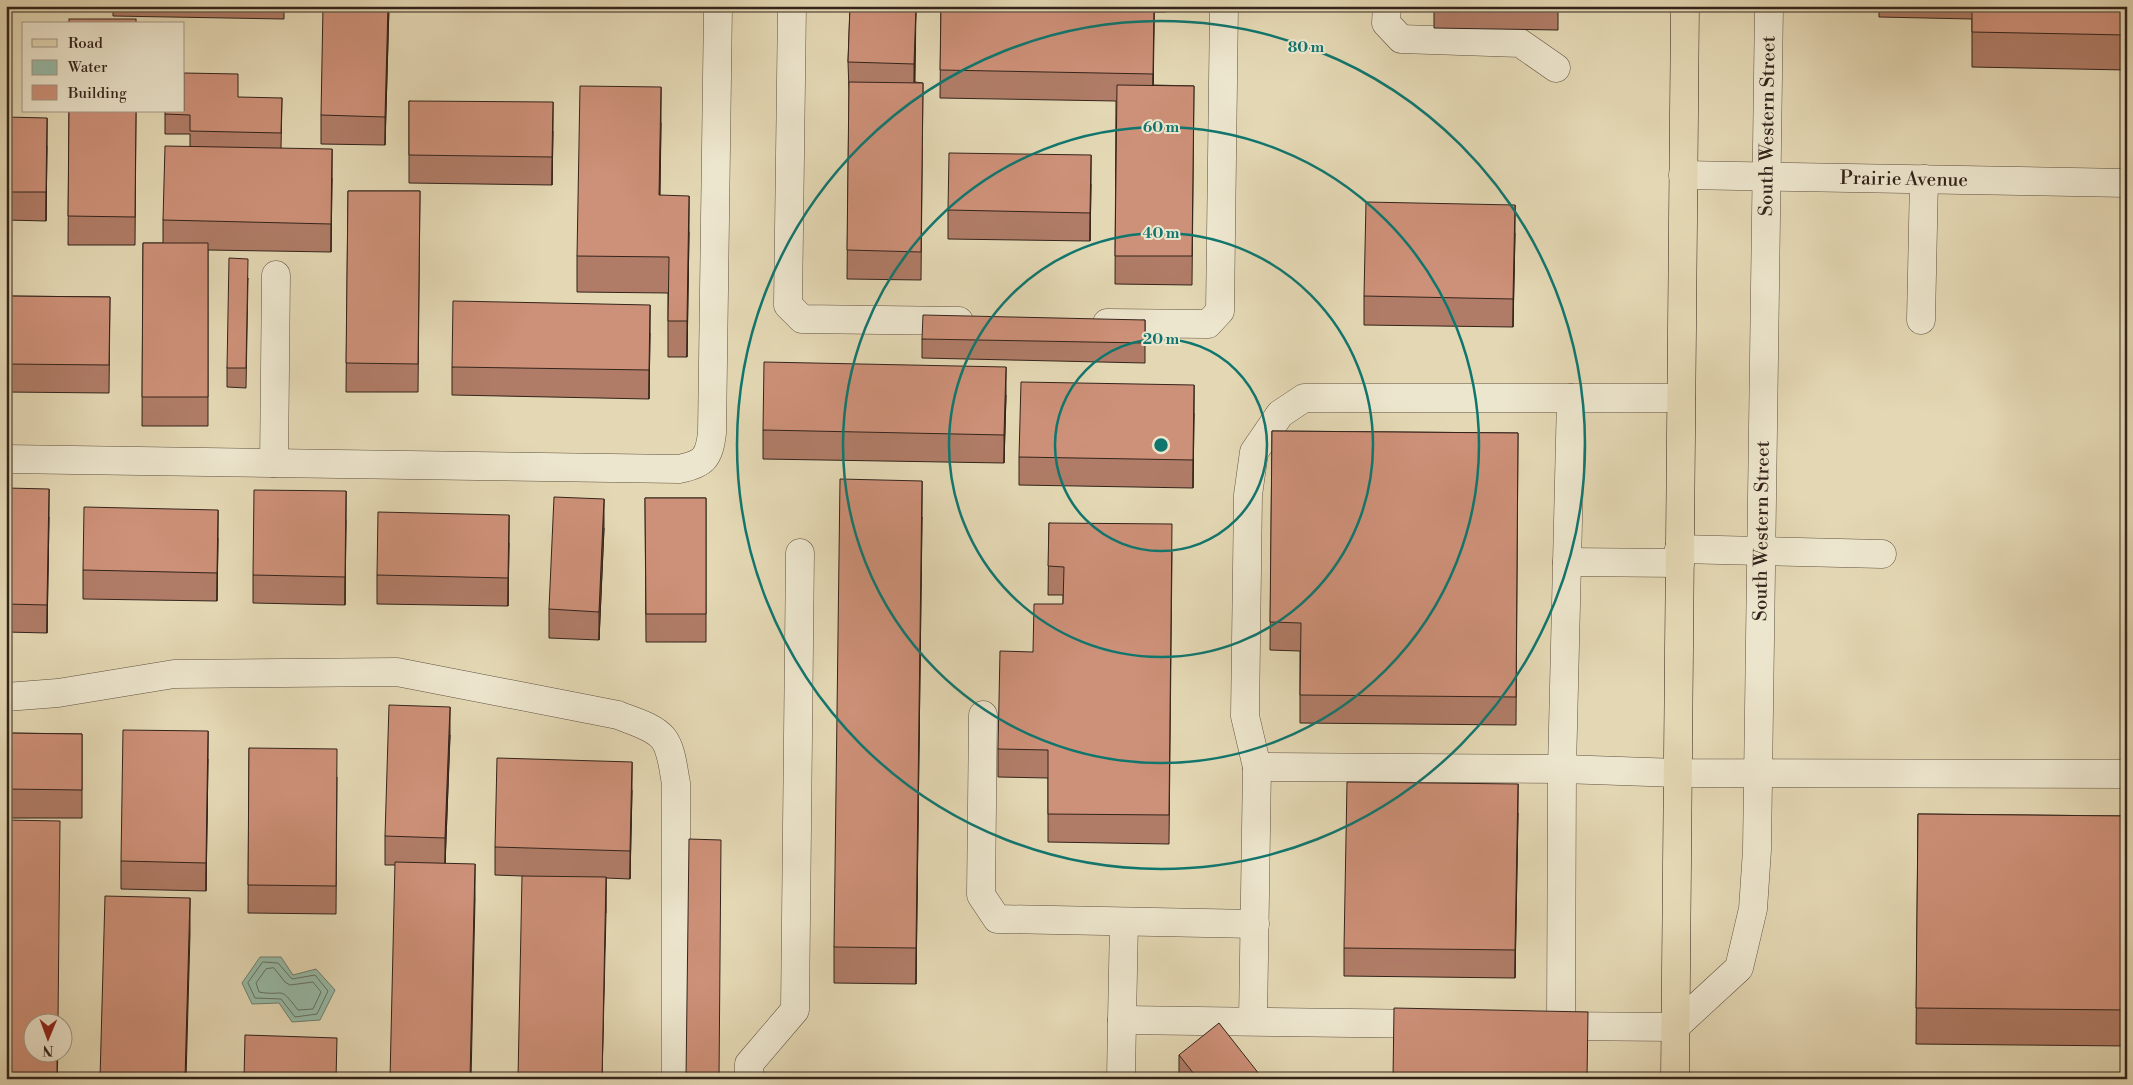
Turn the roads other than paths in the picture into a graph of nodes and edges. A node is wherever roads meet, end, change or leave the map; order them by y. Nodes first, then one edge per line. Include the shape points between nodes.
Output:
1 (718, 6) edge
2 (792, 6) edge
3 (1224, 6) edge
4 (1387, 6) edge
5 (1685, 6) edge
6 (1769, 6) edge
7 (1556, 68) dead end
8 (1682, 175) junction
9 (1766, 177) junction
10 (1924, 179) junction
11 (2127, 183) edge
12 (276, 275) dead end
13 (1921, 320) dead end
14 (980, 321) edge
15 (1079, 322) edge
16 (1571, 398) junction
17 (1681, 398) junction
18 (6, 459) edge
19 (274, 463) junction
20 (1760, 551) junction
21 (800, 553) dead end
22 (1882, 554) dead end
23 (1680, 556) junction
24 (1567, 562) junction
25 (6, 697) edge
26 (983, 715) dead end
27 (1257, 767) junction
28 (1562, 770) junction
29 (1758, 772) junction
30 (1678, 773) junction
31 (2127, 774) edge
32 (1124, 922) junction
33 (1254, 924) junction
34 (1122, 1020) junction
35 (1253, 1021) junction
36 (1462, 1024) edge
37 (1531, 1025) edge
38 (1561, 1026) junction
39 (1675, 1027) junction
40 (676, 1079) edge
41 (749, 1079) edge
42 (1121, 1079) edge
43 (1675, 1079) edge

1 - 19 street via 712,433 705,458 694,466 679,469
2 - 14 street via 788,305 802,319
3 - 15 street via 1220,310 1208,324
4 - 7 street via 1386,23 1401,39 1520,42
5 - 8 main road
6 - 9 street, South Western Street
8 - 9 street, Prairie Avenue
8 - 17 main road
9 - 10 street, Prairie Avenue
9 - 20 street, South Western Street
10 - 11 street, Prairie Avenue
10 - 13 street
12 - 19 street
16 - 17 street
16 - 24 street
16 - 27 street via 1304,398 1280,414 1254,452 1248,495 1245,716
17 - 23 main road
18 - 19 street
20 - 22 street
20 - 23 street
20 - 29 street, South Western Street
21 - 41 street via 795,1010 749,1064
23 - 24 street
23 - 30 main road
24 - 28 street
25 - 40 street via 58,693 174,674 397,672 618,715 648,728 663,738 676,783
26 - 32 street via 981,895 997,919
27 - 28 street
27 - 33 street
28 - 30 street
28 - 38 street
29 - 30 street
29 - 31 street
29 - 39 street, South Western Street via 1753,908 1739,968
30 - 39 main road
32 - 33 street
32 - 34 street
33 - 35 street
34 - 35 street
34 - 42 street
35 - 36 street
37 - 38 street
38 - 39 street
39 - 43 main road

